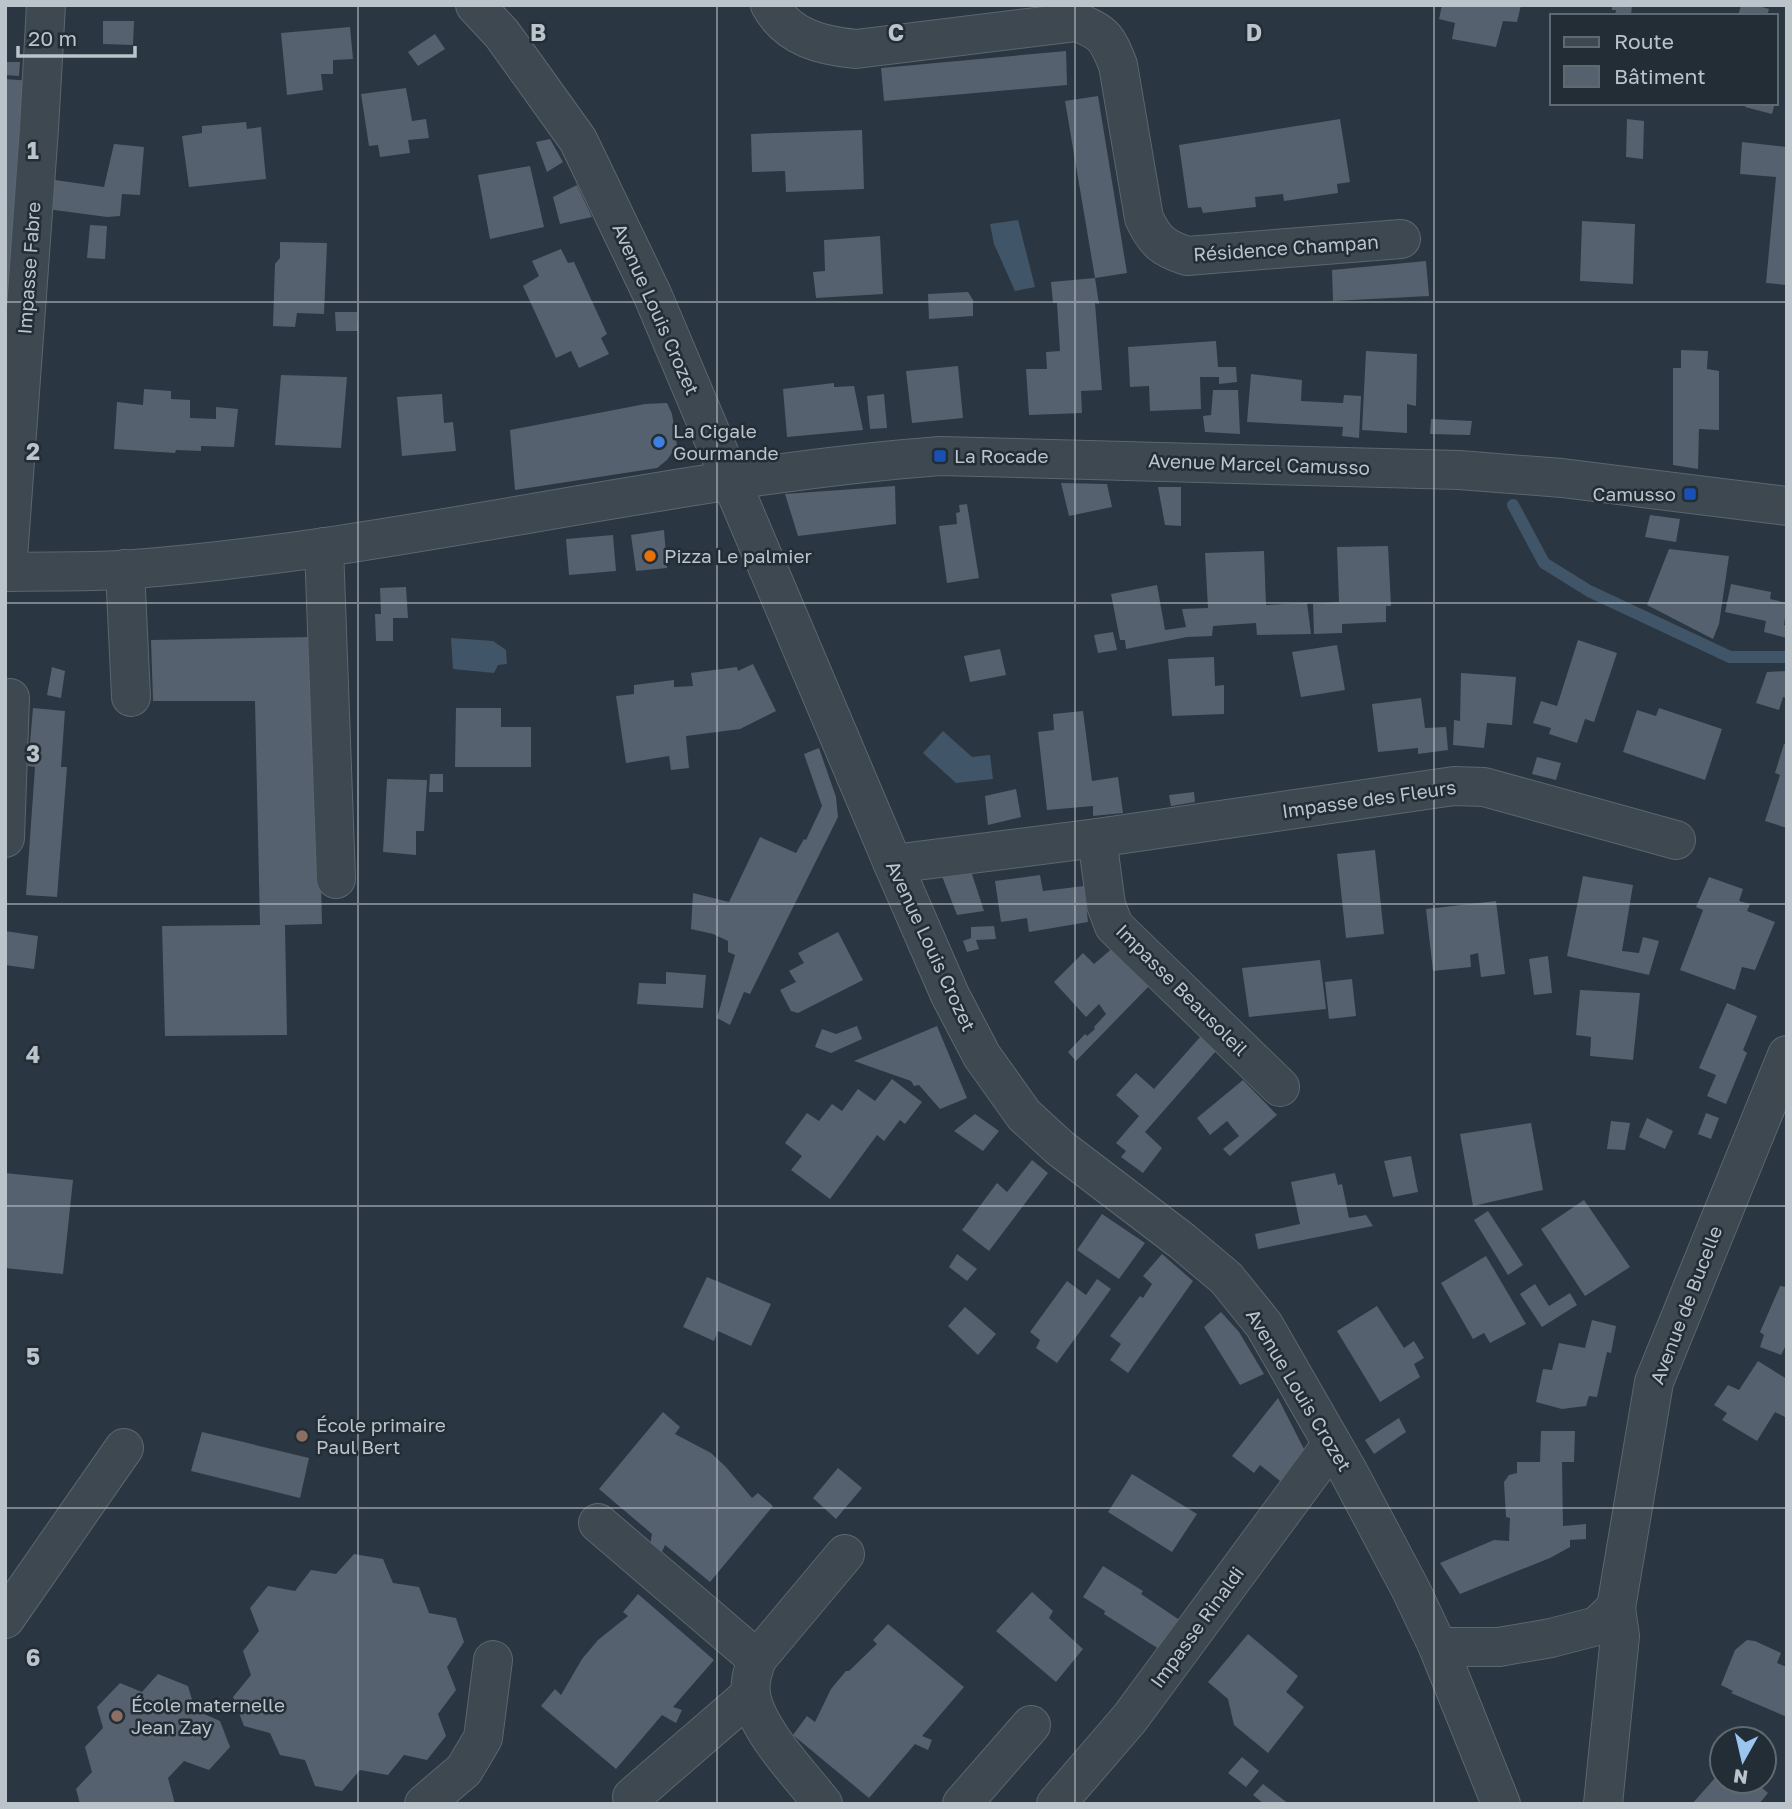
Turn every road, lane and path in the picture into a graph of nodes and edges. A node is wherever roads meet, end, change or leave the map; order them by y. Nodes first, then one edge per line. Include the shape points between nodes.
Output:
1 (46, 5) edge
2 (475, 5) edge
3 (770, 5) edge
4 (1401, 239) dead end
5 (731, 481) junction
6 (1787, 506) edge
7 (324, 547) junction
8 (125, 569) junction
9 (6, 572) edge
10 (131, 697) dead end
11 (10, 698) dead end
12 (5, 838) edge
13 (1097, 838) junction
14 (1676, 840) dead end
15 (893, 864) junction
16 (336, 879) dead end
17 (1787, 1055) edge
18 (1280, 1087) dead end
19 (1332, 1444) junction
20 (124, 1448) dead end
21 (598, 1523) dead end
22 (845, 1554) dead end
23 (1616, 1608) junction
24 (5, 1619) edge
25 (1438, 1647) junction
26 (493, 1660) dead end
27 (754, 1676) junction
28 (1031, 1725) dead end
29 (632, 1797) dead end
30 (424, 1804) edge
31 (823, 1804) edge
32 (962, 1804) edge
33 (1056, 1804) edge
34 (1501, 1804) edge
35 (1603, 1804) edge

1 - 9 street, Impasse Fabre
2 - 5 street, Avenue Louis Crozet via 502,34 578,140 652,294
3 - 4 street, Résidence Champan via 796,33 826,46 856,49 1077,22 1098,30 1110,44 1118,65 1144,218 1153,237 1168,249 1187,256
5 - 6 street, Avenue Marcel Camusso via 901,459 1033,457 1460,470
5 - 7 street, Avenue Marcel Camusso
5 - 15 street, Avenue Louis Crozet
7 - 8 street, Avenue Marcel Camusso
7 - 16 street
8 - 9 street, Avenue Marcel Camusso
8 - 10 street
11 - 12 street
13 - 14 street, Impasse des Fleurs via 1454,786 1484,787
13 - 15 street
13 - 18 street, Impasse Beausoleil via 1106,905 1114,926
15 - 19 street, Avenue Louis Crozet via 950,995 982,1056 1024,1115 1060,1149 1226,1278 1264,1325
17 - 23 street, Avenue de Bucelle via 1654,1382
19 - 25 street, Avenue Louis Crozet
19 - 33 street, Impasse Rinaldi via 1130,1718
20 - 24 street
21 - 27 street
22 - 27 street
23 - 25 street via 1597,1626 1551,1638 1499,1647
23 - 35 street, Avenue de Bucelle via 1620,1636
25 - 34 street, Avenue Louis Crozet
26 - 30 street via 483,1738 464,1770
27 - 29 street
27 - 31 street via 758,1716
28 - 32 street

